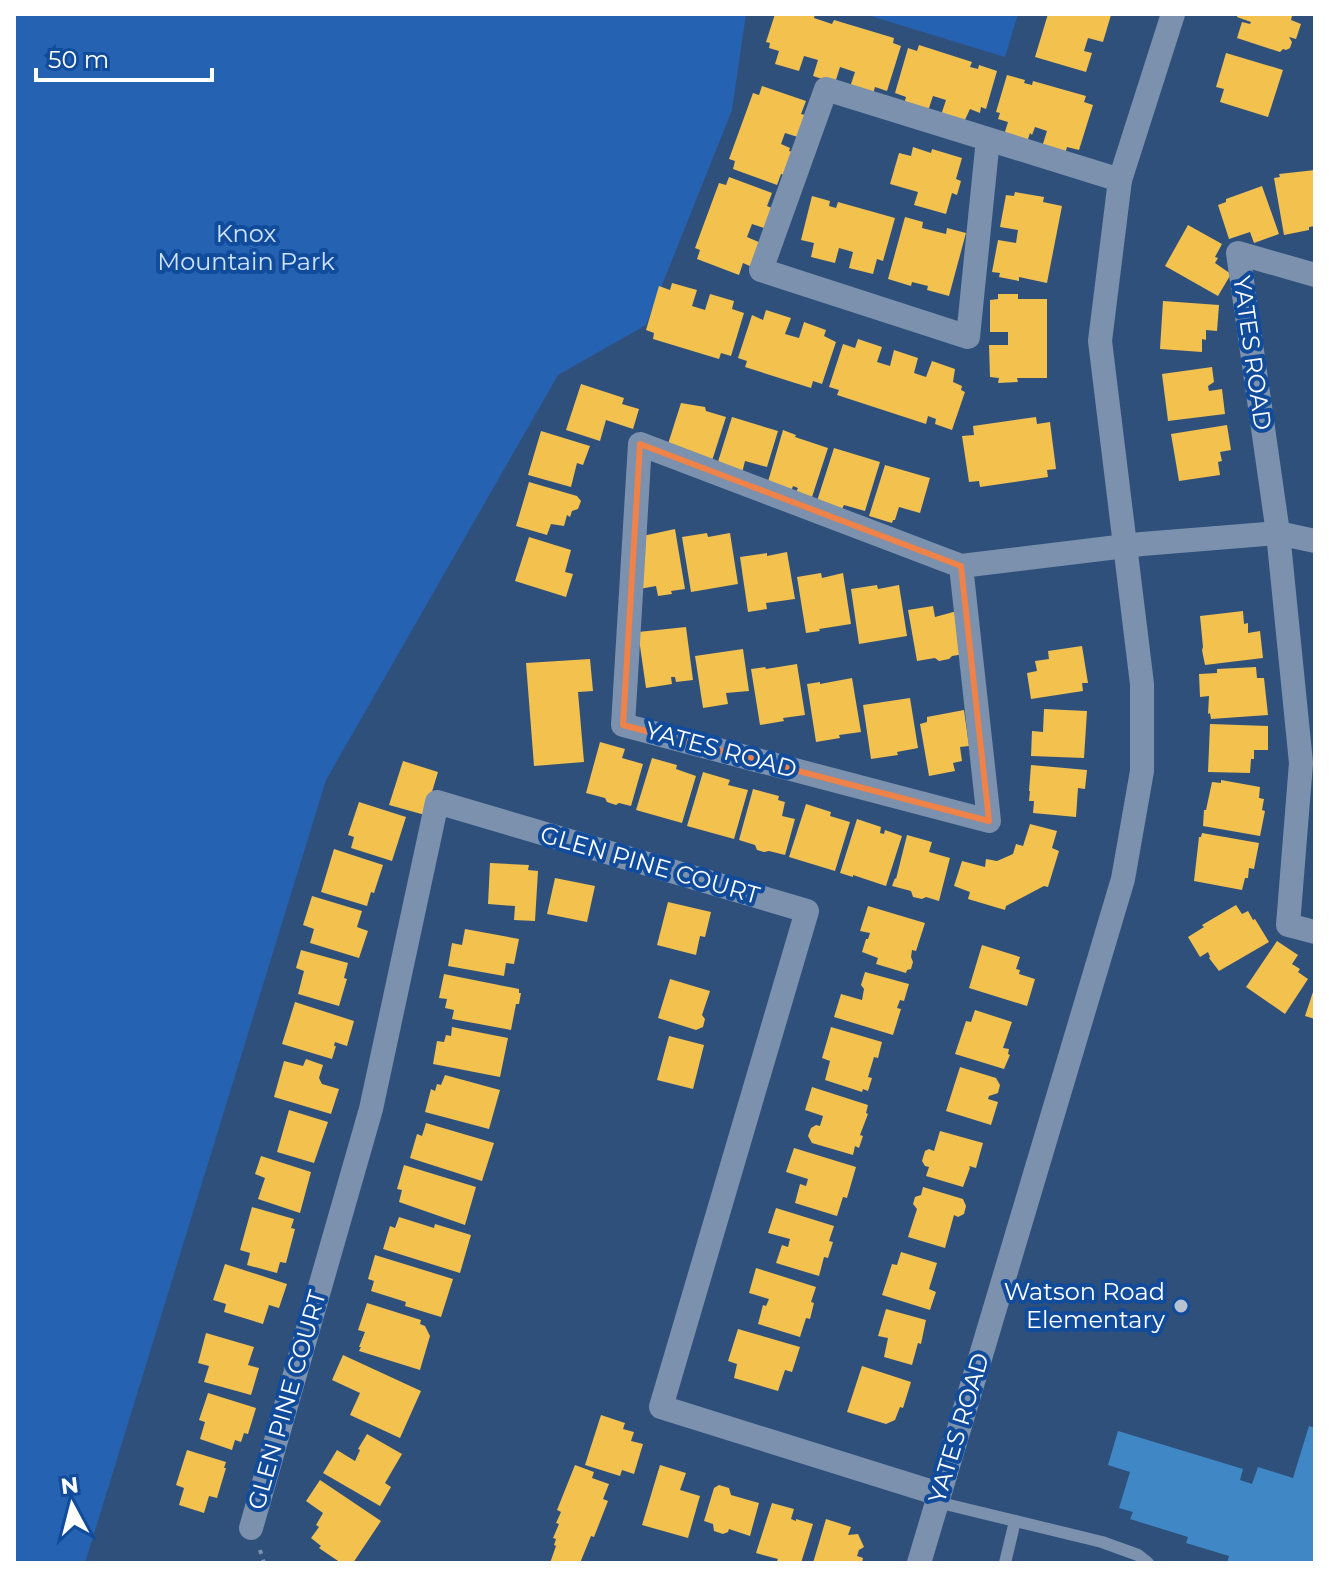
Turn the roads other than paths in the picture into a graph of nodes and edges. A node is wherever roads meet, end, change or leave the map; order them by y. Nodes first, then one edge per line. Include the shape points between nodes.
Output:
1 (1173, 14) edge
2 (988, 139) junction
3 (1120, 180) junction
4 (1315, 275) edge
5 (1278, 533) junction
6 (1315, 541) edge
7 (1125, 546) junction
8 (961, 566) junction
9 (1315, 932) edge
10 (938, 1498) junction
11 (1015, 1521) junction
12 (251, 1528) dead end
13 (919, 1563) edge
14 (1005, 1563) edge
15 (1148, 1563) edge

1 - 3 street, YATES ROAD
2 - 2 street via 826,89 761,270 968,337
2 - 3 street
3 - 7 street, YATES ROAD via 1100,341
4 - 5 street, YATES ROAD via 1238,253
5 - 6 street
5 - 7 street
5 - 9 street via 1301,763 1288,925
7 - 8 street, YATES ROAD
7 - 10 street, YATES ROAD via 1142,684 1142,771 1123,879
8 - 8 street, YATES ROAD via 640,444 623,725 989,821
10 - 11 lane
10 - 12 street, GLEN PINE COURT via 661,1407 807,911 437,802 371,1109
10 - 13 street, YATES ROAD
11 - 14 lane
11 - 15 lane via 1102,1542

